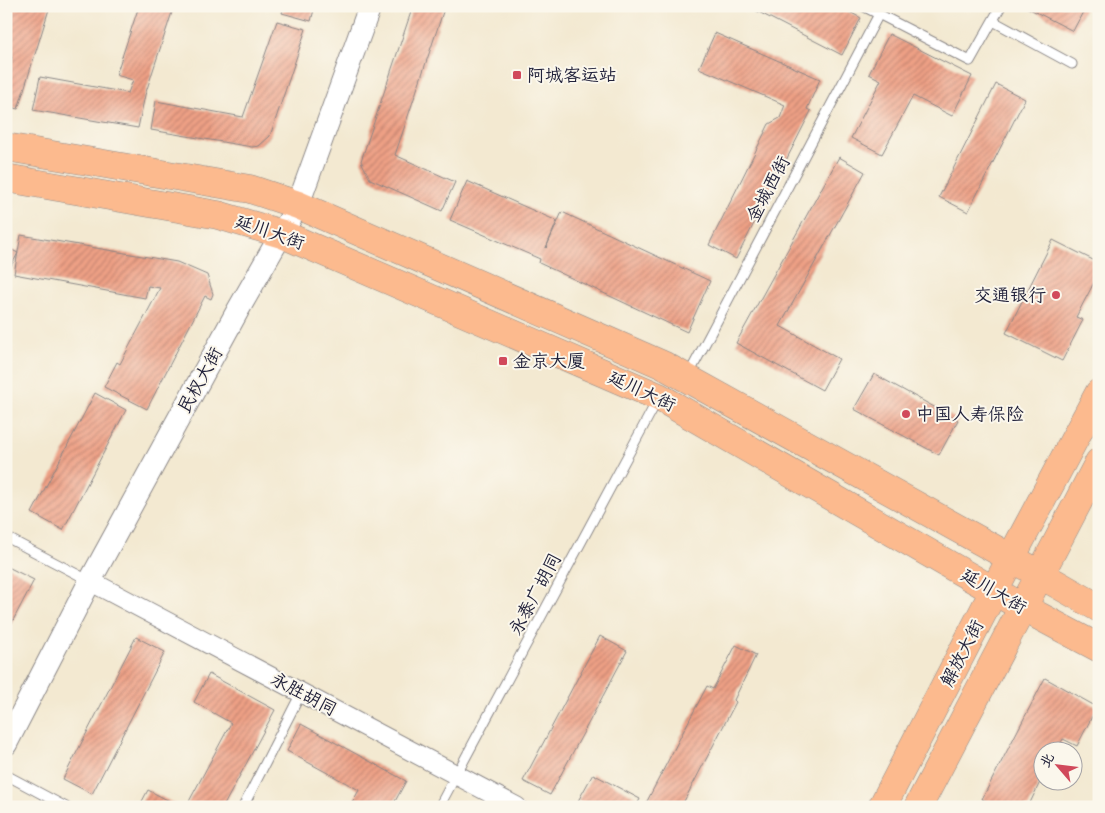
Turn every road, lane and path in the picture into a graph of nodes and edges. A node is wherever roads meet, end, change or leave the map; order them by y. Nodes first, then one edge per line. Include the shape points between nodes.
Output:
1 (370, 6) edge
2 (863, 6) edge
3 (1001, 6) edge
4 (879, 14) junction
5 (993, 22) junction
6 (1072, 64) dead end
7 (6, 147) edge
8 (6, 178) edge
9 (298, 206) junction
10 (282, 234) junction
11 (687, 378) junction
12 (1099, 393) edge
13 (659, 397) junction
14 (1099, 462) edge
15 (6, 537) edge
16 (1011, 558) junction
17 (1039, 575) junction
18 (90, 581) junction
19 (994, 591) junction
20 (1022, 607) junction
21 (1099, 608) edge
22 (1099, 648) edge
23 (301, 692) junction
24 (6, 744) edge
25 (456, 774) junction
26 (6, 775) edge
27 (66, 807) edge
28 (243, 807) edge
29 (439, 807) edge
30 (517, 807) edge
31 (882, 807) edge
32 (918, 807) edge

1 - 9 street, 民权大街
2 - 4 lane
3 - 5 lane
4 - 5 lane via 970,61
4 - 11 lane, 金城西街
5 - 6 lane
7 - 9 main road, 延川大街 via 250,189
8 - 10 main road, 延川大街 via 218,215
9 - 10 street, 民权大街
9 - 11 main road, 延川大街
10 - 13 main road, 延川大街
10 - 18 street, 民权大街
11 - 16 main road, 延川大街
12 - 16 main road, 解放大街
13 - 19 main road, 延川大街
13 - 25 lane, 永泰广胡同
14 - 17 main road, 解放大街
15 - 18 lane
16 - 17 main road, 延川大街
16 - 19 main road, 解放大街
17 - 20 main road, 解放大街
17 - 21 main road, 延川大街
18 - 23 street, 永胜胡同
18 - 24 street, 民权大街
19 - 20 main road, 延川大街
19 - 31 main road, 解放大街
20 - 22 main road, 延川大街
20 - 32 main road, 解放大街
23 - 25 street, 永胜胡同
23 - 28 lane
25 - 29 lane, 永泰广胡同
25 - 30 street, 永胜胡同
26 - 27 lane

